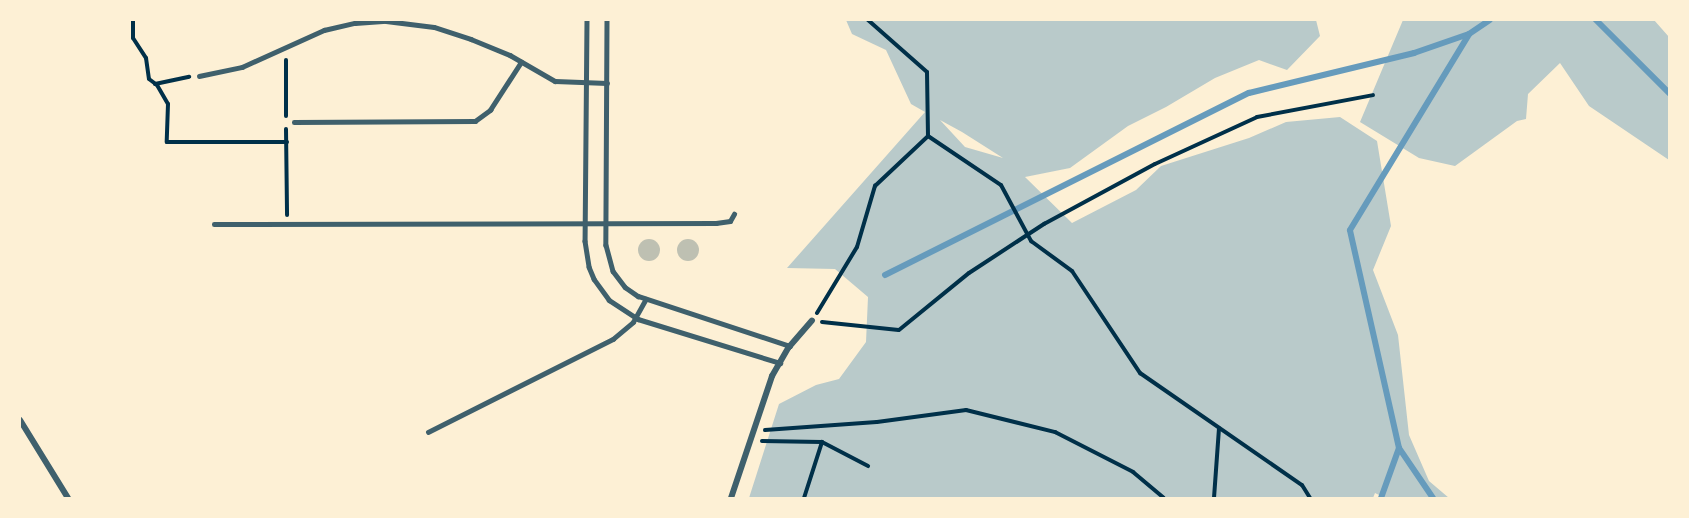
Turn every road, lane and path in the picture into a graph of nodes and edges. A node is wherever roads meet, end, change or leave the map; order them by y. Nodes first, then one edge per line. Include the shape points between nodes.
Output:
1 (133, 20) edge
2 (587, 20) edge
3 (607, 20) edge
4 (868, 20) edge
5 (286, 47) junction
6 (521, 62) junction
7 (199, 76) joint
8 (586, 82) junction
9 (607, 83) junction
10 (154, 84) junction
11 (1373, 95) dead end
12 (294, 122) dead end
13 (927, 136) junction
14 (286, 142) junction
15 (734, 214) dead end
16 (214, 224) dead end
17 (287, 224) junction
18 (585, 224) junction
19 (606, 224) junction
20 (1027, 235) junction
21 (646, 299) junction
22 (636, 318) junction
23 (812, 321) junction
24 (790, 346) junction
25 (780, 363) junction
26 (20, 420) edge
27 (1219, 428) junction
28 (752, 430) junction
29 (428, 432) dead end
30 (749, 441) junction
31 (822, 442) junction
32 (868, 466) dead end
33 (68, 498) edge
34 (730, 498) edge
35 (804, 498) edge
36 (1164, 498) edge
37 (1214, 498) edge
38 (1310, 498) edge

1 - 10 path via 135,43 146,58 149,79
2 - 8 lane
3 - 9 lane
4 - 13 path via 927,72
5 - 6 lane via 332,28 394,22 452,32
5 - 7 lane via 242,67
5 - 14 path
6 - 8 lane via 555,81
6 - 12 lane via 490,110 475,121
7 - 10 path
8 - 9 lane
8 - 18 lane
9 - 19 lane
10 - 14 path via 168,104 167,142
11 - 20 path via 1257,117 1155,164
13 - 20 path via 1001,185
13 - 23 path via 875,186 856,246
14 - 17 path
15 - 19 lane via 723,223
16 - 17 lane
17 - 18 lane
18 - 19 lane
18 - 22 lane via 586,249 594,279 609,300
19 - 21 lane via 606,251 613,271 625,287
20 - 23 path via 969,273 899,330
20 - 27 path via 1072,271 1140,373
21 - 22 lane
21 - 24 lane
22 - 25 lane
22 - 29 lane via 613,339
23 - 24 street
24 - 25 street
25 - 28 street
26 - 33 street
27 - 37 path
27 - 38 path via 1302,485
28 - 30 street
28 - 36 path via 877,422 966,410 1055,432 1133,472
30 - 31 path
30 - 34 street
31 - 32 path
31 - 35 path

